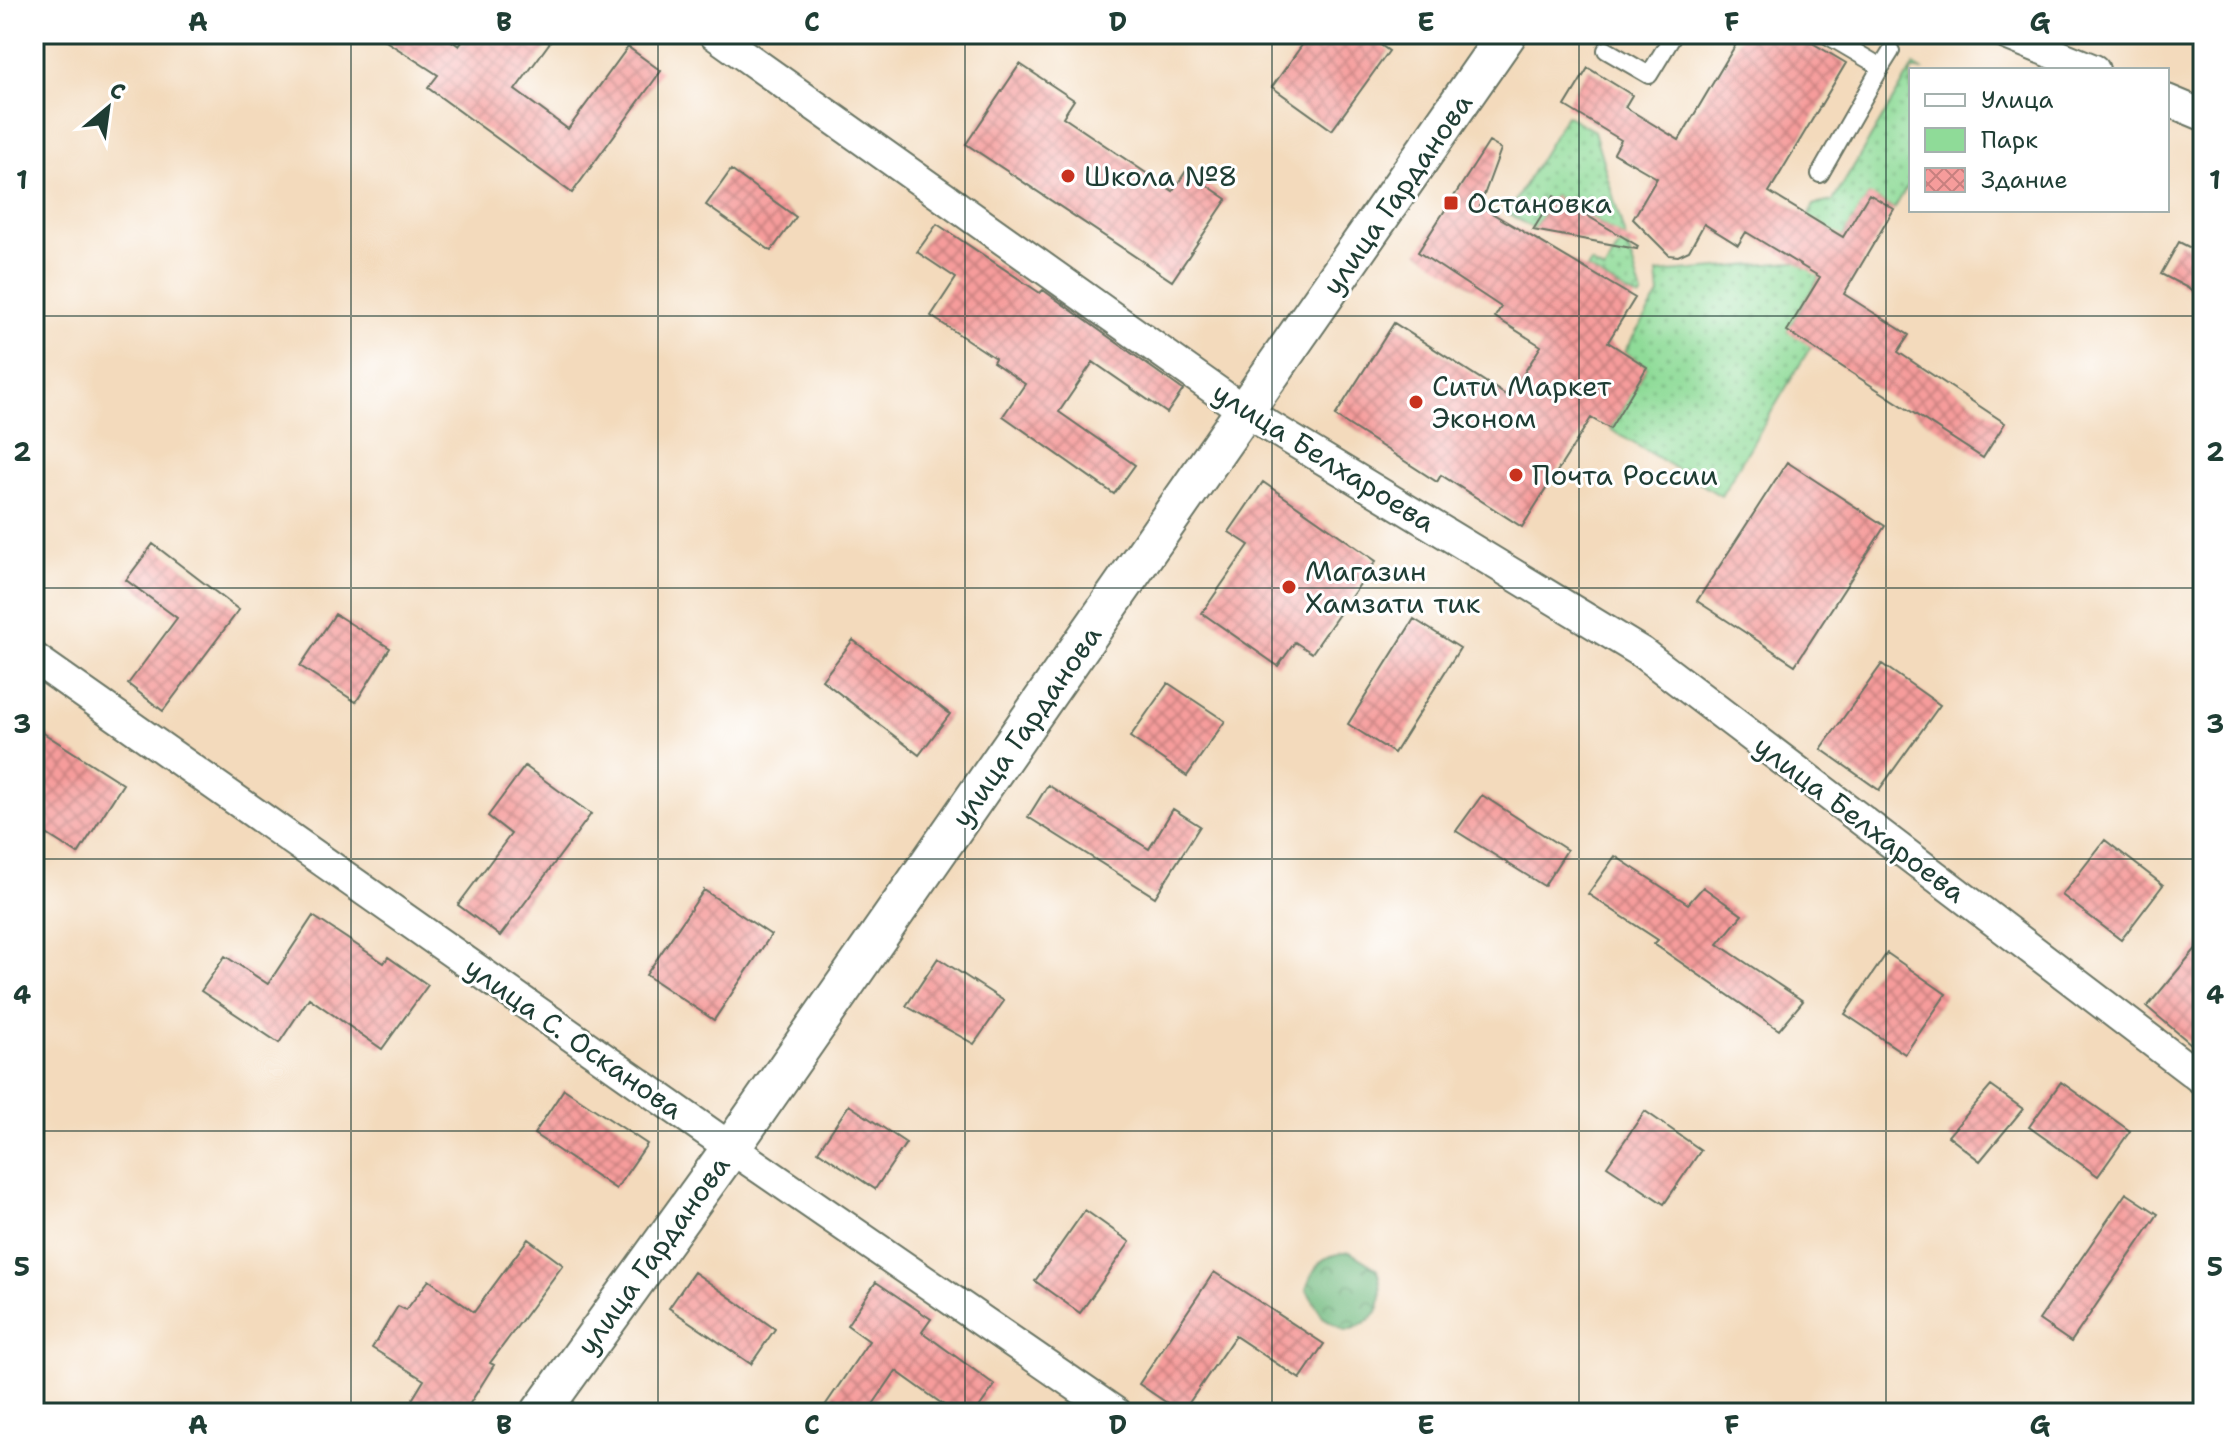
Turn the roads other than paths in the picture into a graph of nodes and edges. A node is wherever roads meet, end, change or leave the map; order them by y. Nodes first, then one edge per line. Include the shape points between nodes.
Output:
1 (714, 34) edge
2 (1507, 34) edge
3 (1674, 34) edge
4 (1825, 34) edge
5 (2006, 34) edge
6 (1606, 50) dead end
7 (1891, 51) dead end
8 (1881, 67) junction
9 (2089, 68) edge
10 (2169, 101) edge
11 (2203, 115) edge
12 (1820, 174) dead end
13 (1246, 412) junction
14 (34, 658) edge
15 (2203, 1080) edge
16 (731, 1148) junction
17 (540, 1413) edge
18 (1116, 1413) edge

1 - 13 street, улица Белхароева
2 - 13 street, улица Гарданова
3 - 6 lane via 1649,75
4 - 8 lane
5 - 9 street
7 - 8 lane
8 - 12 lane
10 - 11 street
13 - 15 street, улица Белхароева via 1641,652
13 - 16 street, улица Гарданова
14 - 16 street, улица С. Осканова
16 - 17 street, улица Гарданова
16 - 18 street, улица С. Осканова

